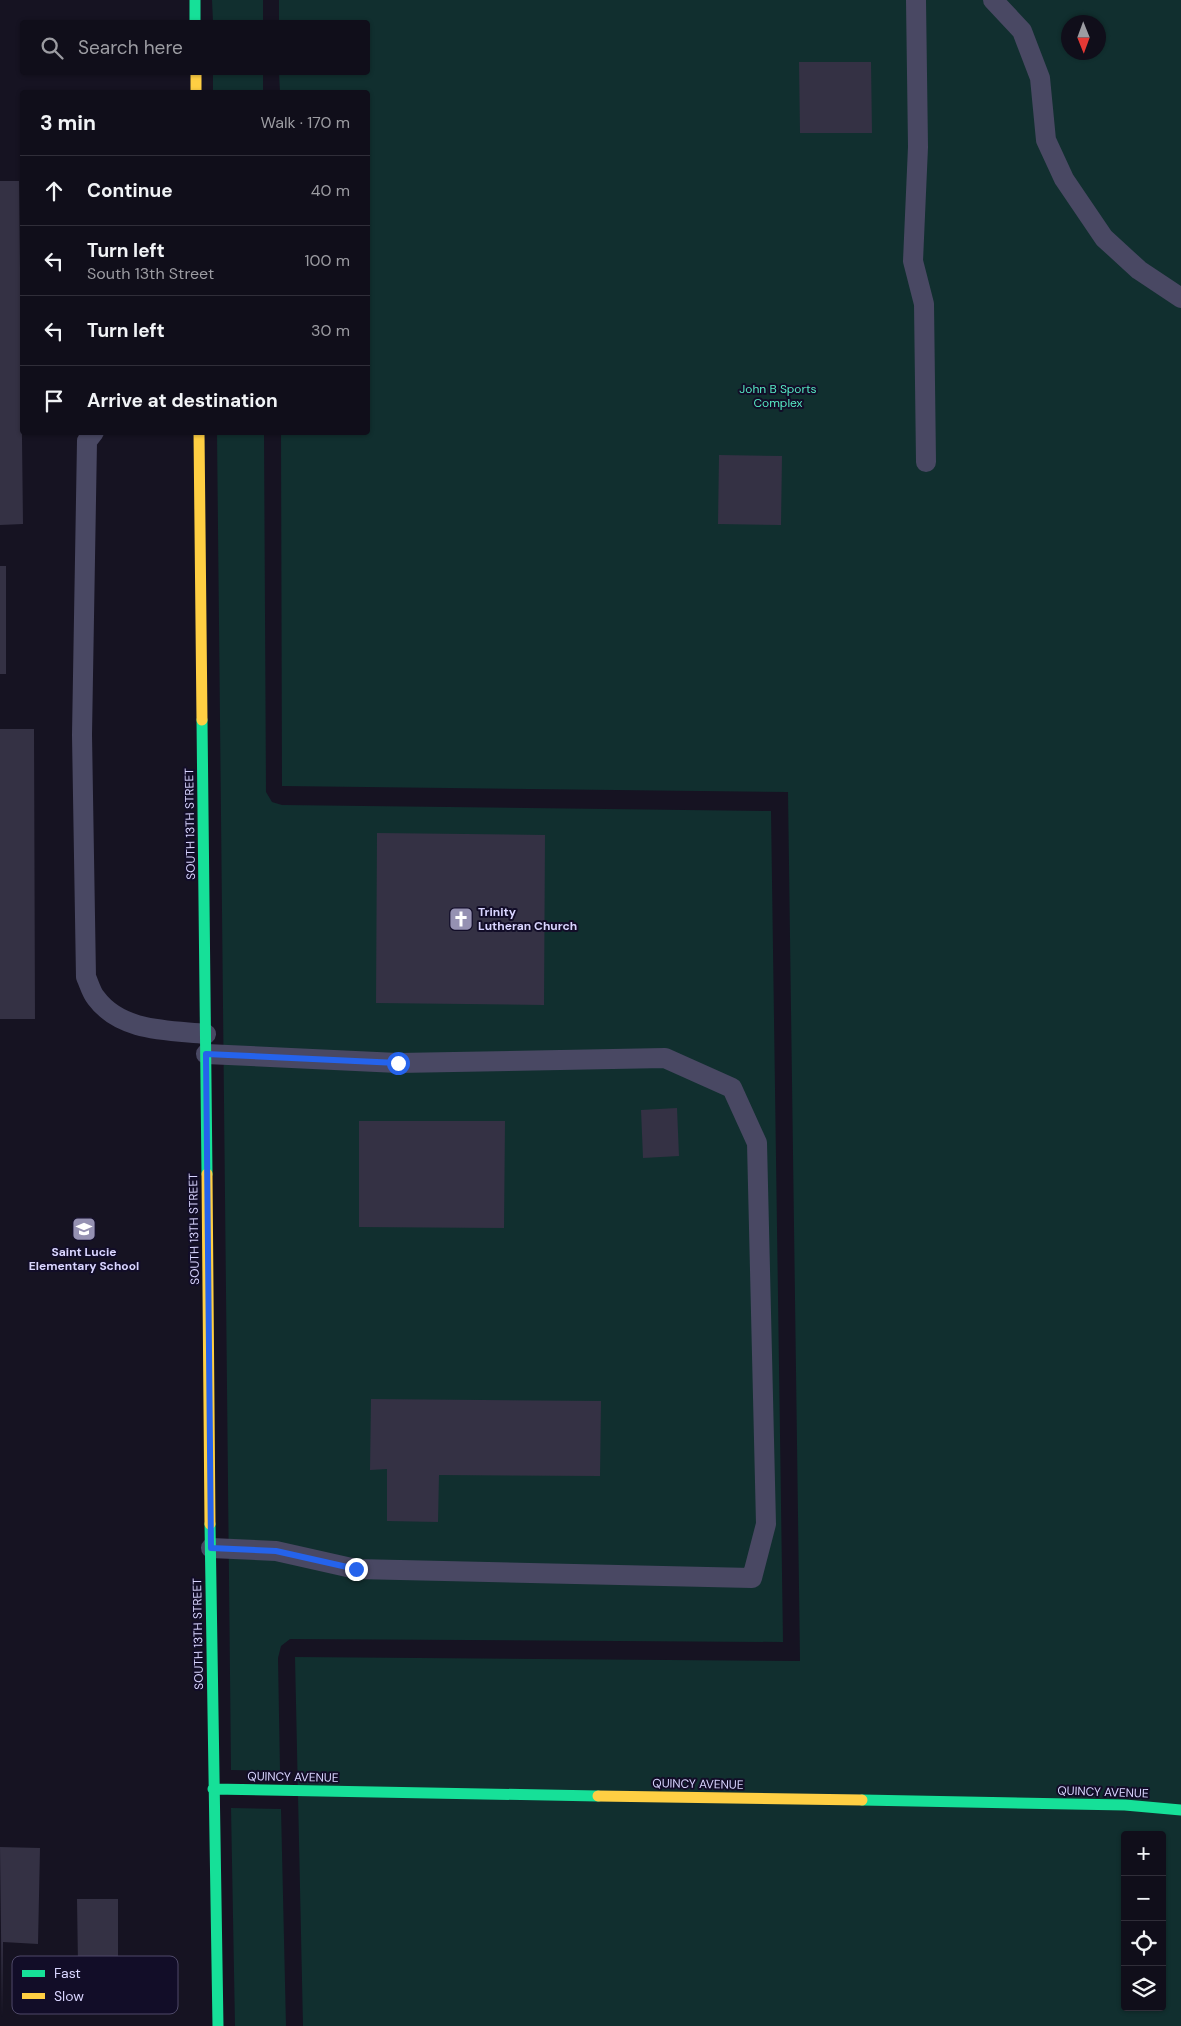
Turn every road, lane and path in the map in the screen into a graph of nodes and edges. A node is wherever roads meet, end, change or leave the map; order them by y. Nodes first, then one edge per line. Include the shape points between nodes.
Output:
1 (195, 0) edge
2 (916, 0) edge
3 (993, 0) edge
4 (195, 20) edge
5 (196, 75) edge
6 (196, 90) edge
7 (1181, 298) edge
8 (92, 435) edge
9 (199, 435) edge
10 (926, 462) dead end
11 (206, 1044) junction
12 (211, 1548) junction
13 (213, 1789) junction
14 (1181, 1810) edge
15 (218, 2026) edge

1 - 4 street
2 - 10 lane via 918,147 914,261 924,304
3 - 7 lane via 1022,31 1040,78 1046,140 1064,179 1104,238 1139,270
5 - 6 street
8 - 11 lane via 87,441 83,677 86,977 95,997 114,1015 143,1028
9 - 11 street, SOUTH 13TH STREET
11 - 12 street, SOUTH 13TH STREET
11 - 12 lane via 398,1063 665,1058 732,1088 757,1143 766,1524 752,1578 356,1569 276,1551
12 - 13 street, SOUTH 13TH STREET
13 - 14 street, QUINCY AVENUE via 1125,1805
13 - 15 street, SOUTH 13TH STREET

